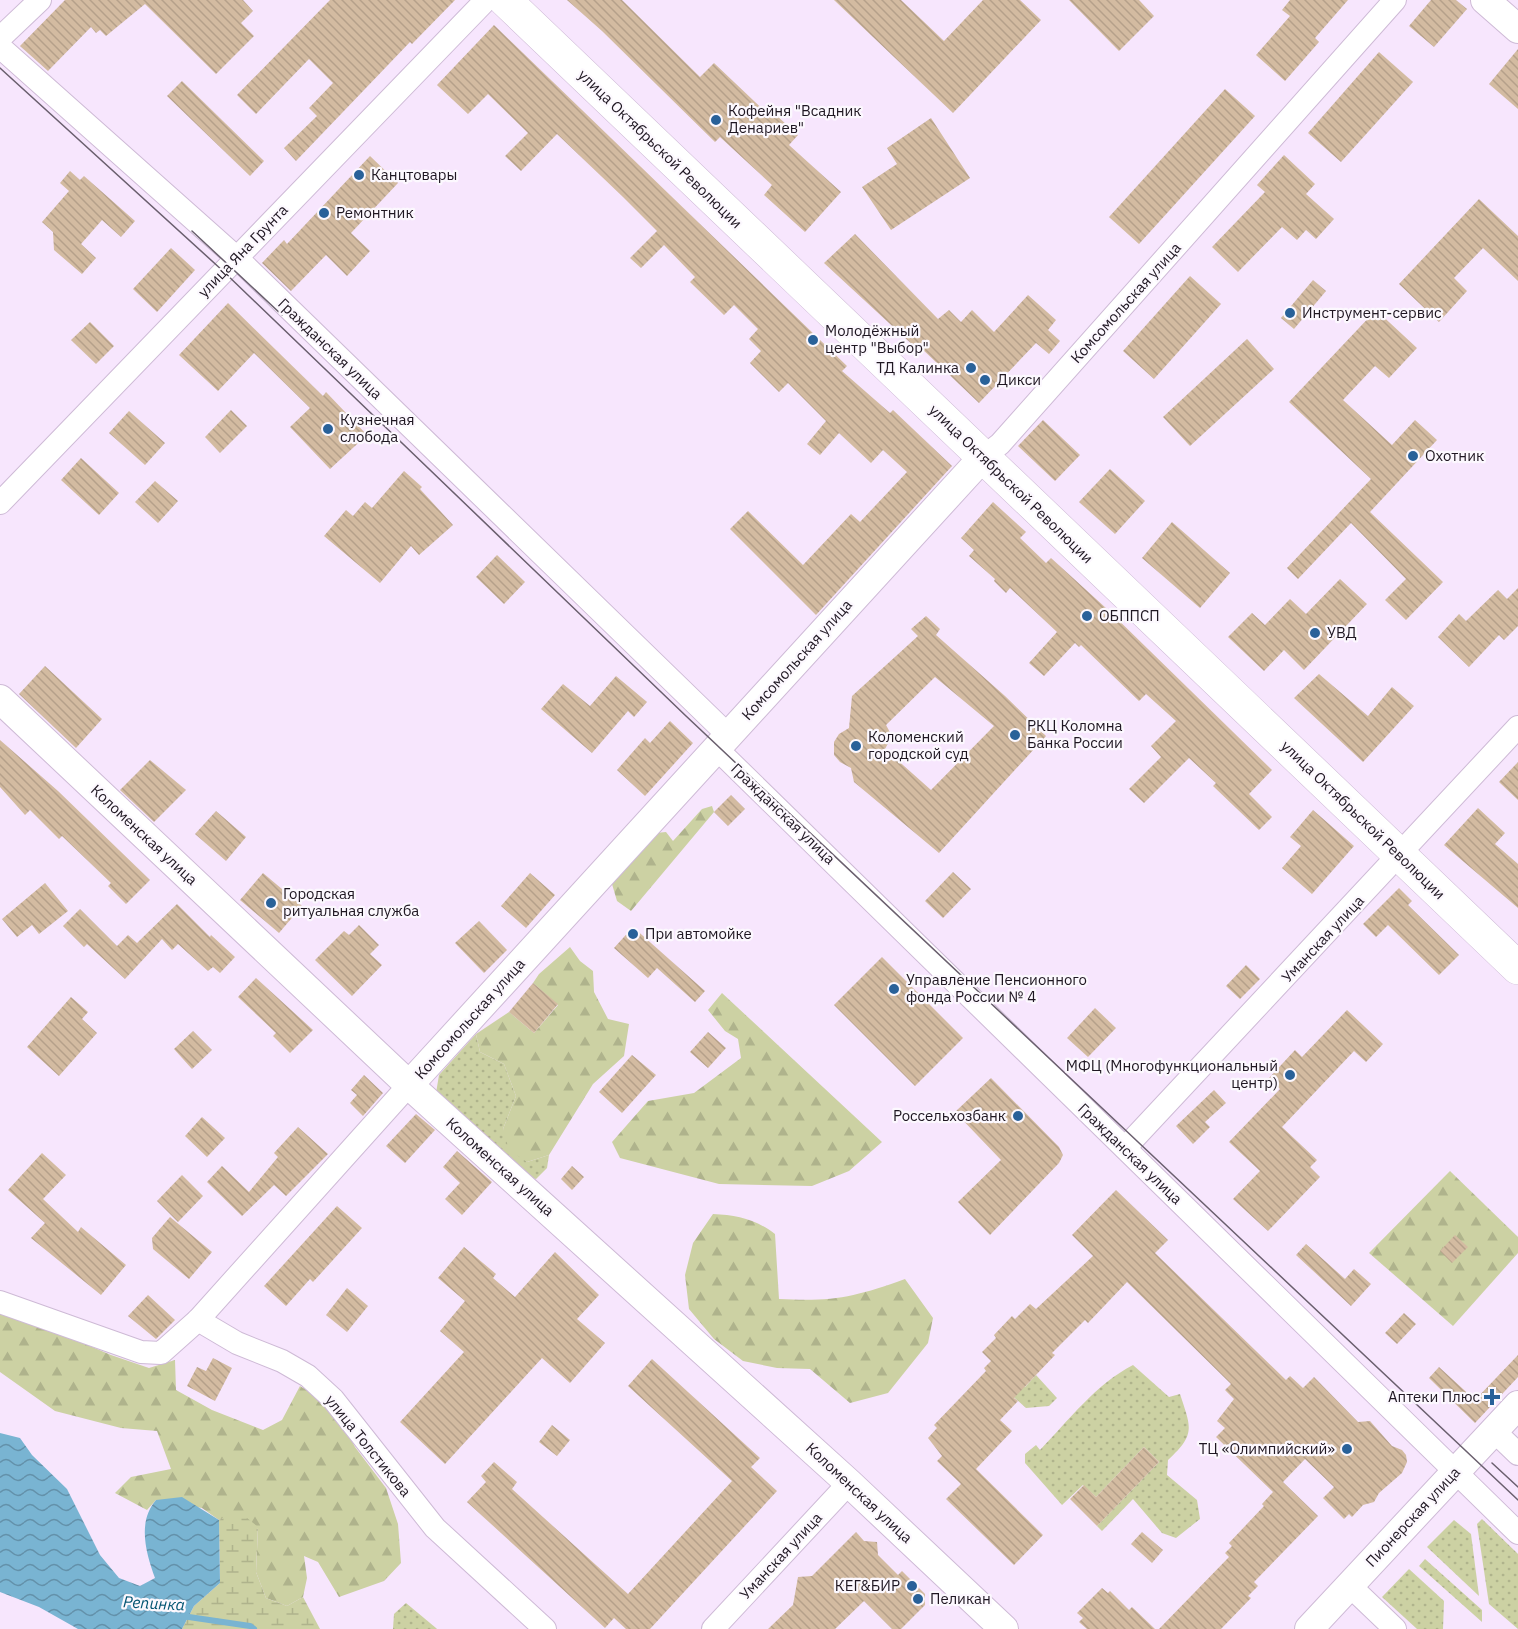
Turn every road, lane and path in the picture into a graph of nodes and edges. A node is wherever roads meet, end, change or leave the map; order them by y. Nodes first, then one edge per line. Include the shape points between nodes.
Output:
1 (40, 0) edge
2 (486, 0) edge
3 (505, 0) edge
4 (1395, 0) edge
5 (1485, 0) edge
6 (1518, 29) edge
7 (0, 38) edge
8 (0, 47) edge
9 (237, 258) junction
10 (983, 457) junction
11 (0, 503) edge
12 (0, 699) edge
13 (1518, 727) edge
14 (723, 742) junction
15 (1400, 856) junction
16 (1518, 968) edge
17 (409, 1085) junction
18 (1125, 1148) junction
19 (0, 1302) edge
20 (198, 1320) junction
21 (1518, 1405) edge
22 (1493, 1430) junction
23 (1518, 1454) edge
24 (1455, 1473) junction
25 (849, 1483) junction
26 (1518, 1533) edge
27 (1349, 1585) junction
28 (545, 1629) edge
29 (713, 1629) edge
30 (1004, 1629) edge
31 (1309, 1629) edge
32 (1395, 1629) edge

1 - 7 street
2 - 9 street, улица Яна Грунта
3 - 10 main road, улица Октябрьской Революции
4 - 10 street, Комсомольская улица via 1000,444
5 - 6 street
8 - 9 street, Гражданская улица
9 - 11 street, улица Яна Грунта
9 - 14 street, Гражданская улица
10 - 14 street, Комсомольская улица
10 - 15 main road, улица Октябрьской Революции
12 - 17 street, Коломенская улица
13 - 15 street, Уманская улица
14 - 17 street, Комсомольская улица
14 - 18 street, Гражданская улица
15 - 16 main road, улица Октябрьской Революции
15 - 18 street, Уманская улица
17 - 20 street, Комсомольская улица
17 - 25 street, Коломенская улица
18 - 24 street, Гражданская улица
19 - 20 street via 141,1352 161,1353
20 - 28 street, улица Толстикова via 308,1376 333,1399 435,1528
21 - 22 street, Пионерская улица
22 - 23 street
22 - 24 street, Пионерская улица
24 - 26 street, Гражданская улица
24 - 27 street, Пионерская улица
25 - 29 street, Уманская улица
25 - 30 street, Коломенская улица
27 - 31 street, Пионерская улица
27 - 32 street

